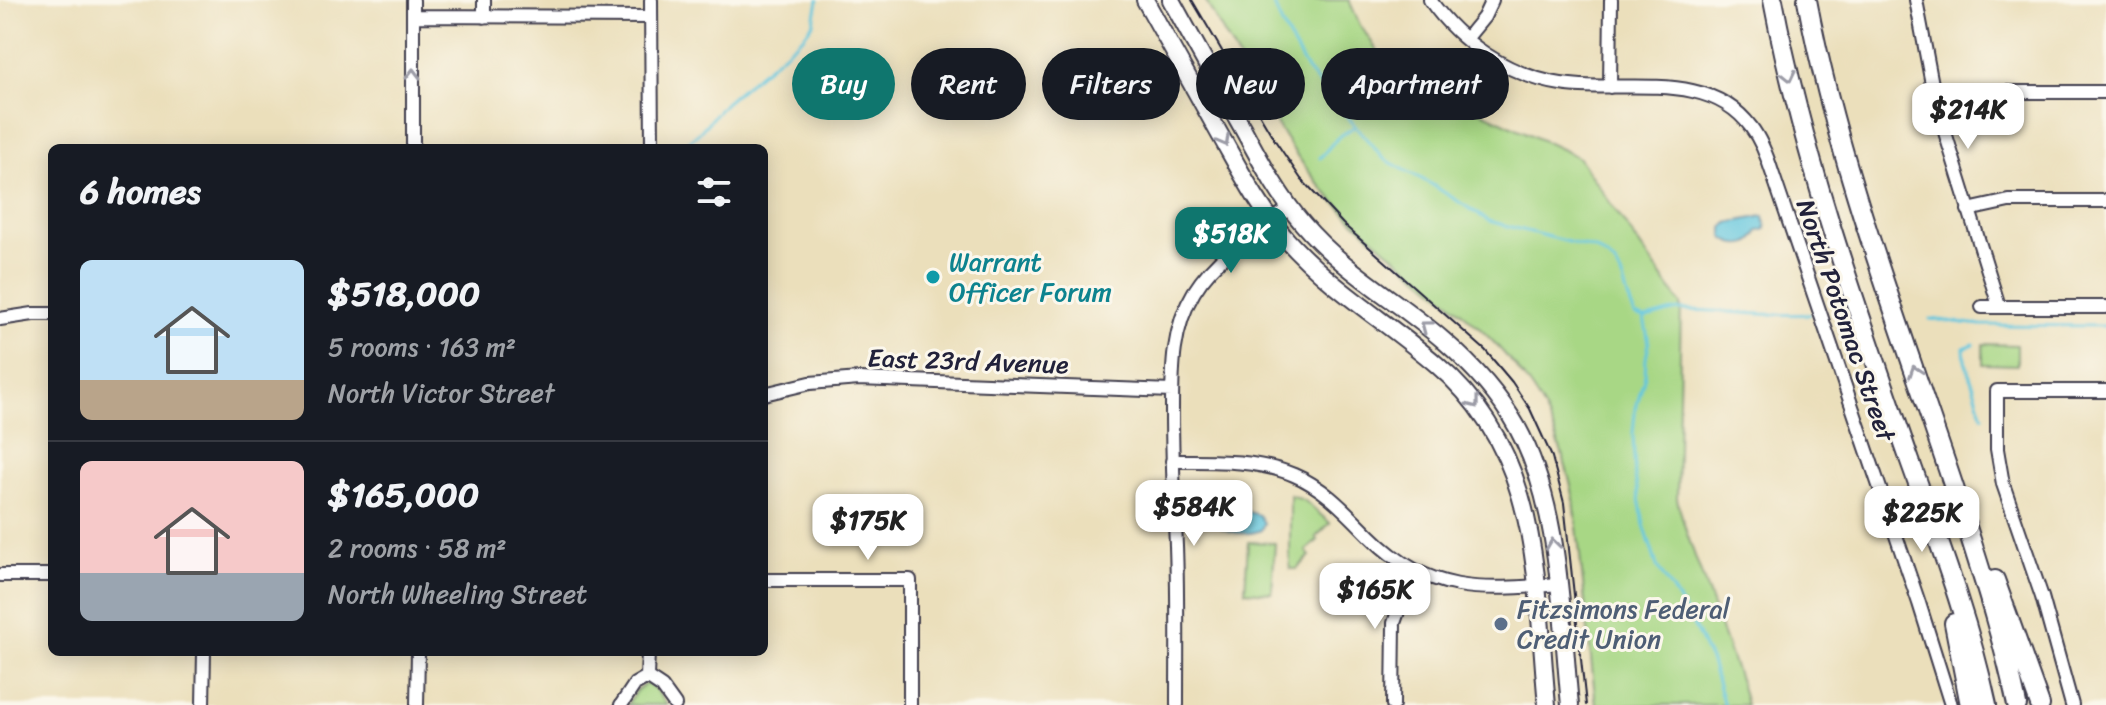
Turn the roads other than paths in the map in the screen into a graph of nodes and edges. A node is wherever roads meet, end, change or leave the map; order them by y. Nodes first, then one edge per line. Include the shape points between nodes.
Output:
1 (413, 0) edge
2 (484, 0) edge
3 (651, 0) edge
4 (1145, 0) edge
5 (1171, 0) edge
6 (1430, 0) edge
7 (1492, 0) edge
8 (1611, 0) edge
9 (1773, 0) edge
10 (1807, 0) edge
11 (1916, 0) edge
12 (413, 16) junction
13 (484, 17) junction
14 (651, 17) junction
15 (1466, 39) junction
16 (1610, 87) junction
17 (2106, 92) edge
18 (1935, 100) junction
19 (413, 144) edge
20 (652, 144) edge
21 (2106, 201) edge
22 (1290, 208) junction
23 (1968, 210) junction
24 (1271, 221) junction
25 (1999, 306) junction
26 (1982, 307) dead end
27 (2106, 307) edge
28 (0, 310) edge
29 (33, 314) junction
30 (48, 314) edge
31 (0, 319) edge
32 (1172, 391) junction
33 (2106, 391) edge
34 (768, 393) edge
35 (1940, 444) junction
36 (1172, 461) junction
37 (1911, 462) junction
38 (1418, 572) junction
39 (0, 575) edge
40 (48, 575) edge
41 (768, 580) edge
42 (1558, 584) junction
43 (1536, 586) junction
44 (204, 656) edge
45 (418, 656) edge
46 (648, 656) edge
47 (647, 677) junction
48 (203, 705) edge
49 (417, 705) edge
50 (621, 705) edge
51 (675, 705) edge
52 (910, 705) edge
53 (1177, 705) edge
54 (1393, 705) edge
55 (1547, 705) edge
56 (1570, 705) edge
57 (1951, 705) edge
58 (1970, 705) edge
59 (1987, 705) edge
60 (2017, 705) edge
61 (2040, 705) edge
62 (2072, 705) edge

1 - 12 street
2 - 13 street
3 - 14 street
4 -> 24 main road
5 - 22 main road
6 - 15 street
7 - 15 street
8 - 16 street
9 -> 37 highway via 1814,172
35 -> 10 highway via 1845,160
11 - 18 street
12 - 13 street
19 -> 12 street
13 - 14 street
14 - 20 street
15 - 16 street via 1532,77
16 - 57 street, North Potomac Street via 1704,94 1735,110 1758,138
17 - 18 street via 1992,92
18 - 23 street
21 - 23 street via 2009,201
22 - 24 street
42 -> 22 main road via 1544,493 1505,408 1462,357 1338,259
23 - 25 street
24 - 32 street via 1226,256 1194,292 1177,332
24 -> 43 main road via 1320,273 1454,379 1487,420 1523,501
25 - 26 street
25 - 27 street
28 - 29 street
29 - 30 street
29 - 31 street
32 - 34 street, East 23rd Avenue via 859,379
32 - 36 street
33 - 62 street via 1997,391 2003,484
35 - 60 highway
35 - 61 highway
36 - 38 street via 1255,464 1296,476 1330,496 1381,546
36 - 53 street
37 - 58 highway via 1955,624
37 - 59 highway via 1958,596
38 - 43 street via 1463,587
38 - 54 street via 1394,623
39 - 40 street
41 - 52 street via 910,580
42 - 43 street
42 - 56 main road
43 - 55 main road
44 - 48 street
45 - 49 street
46 - 47 street
47 - 50 street
47 - 51 street via 657,681

